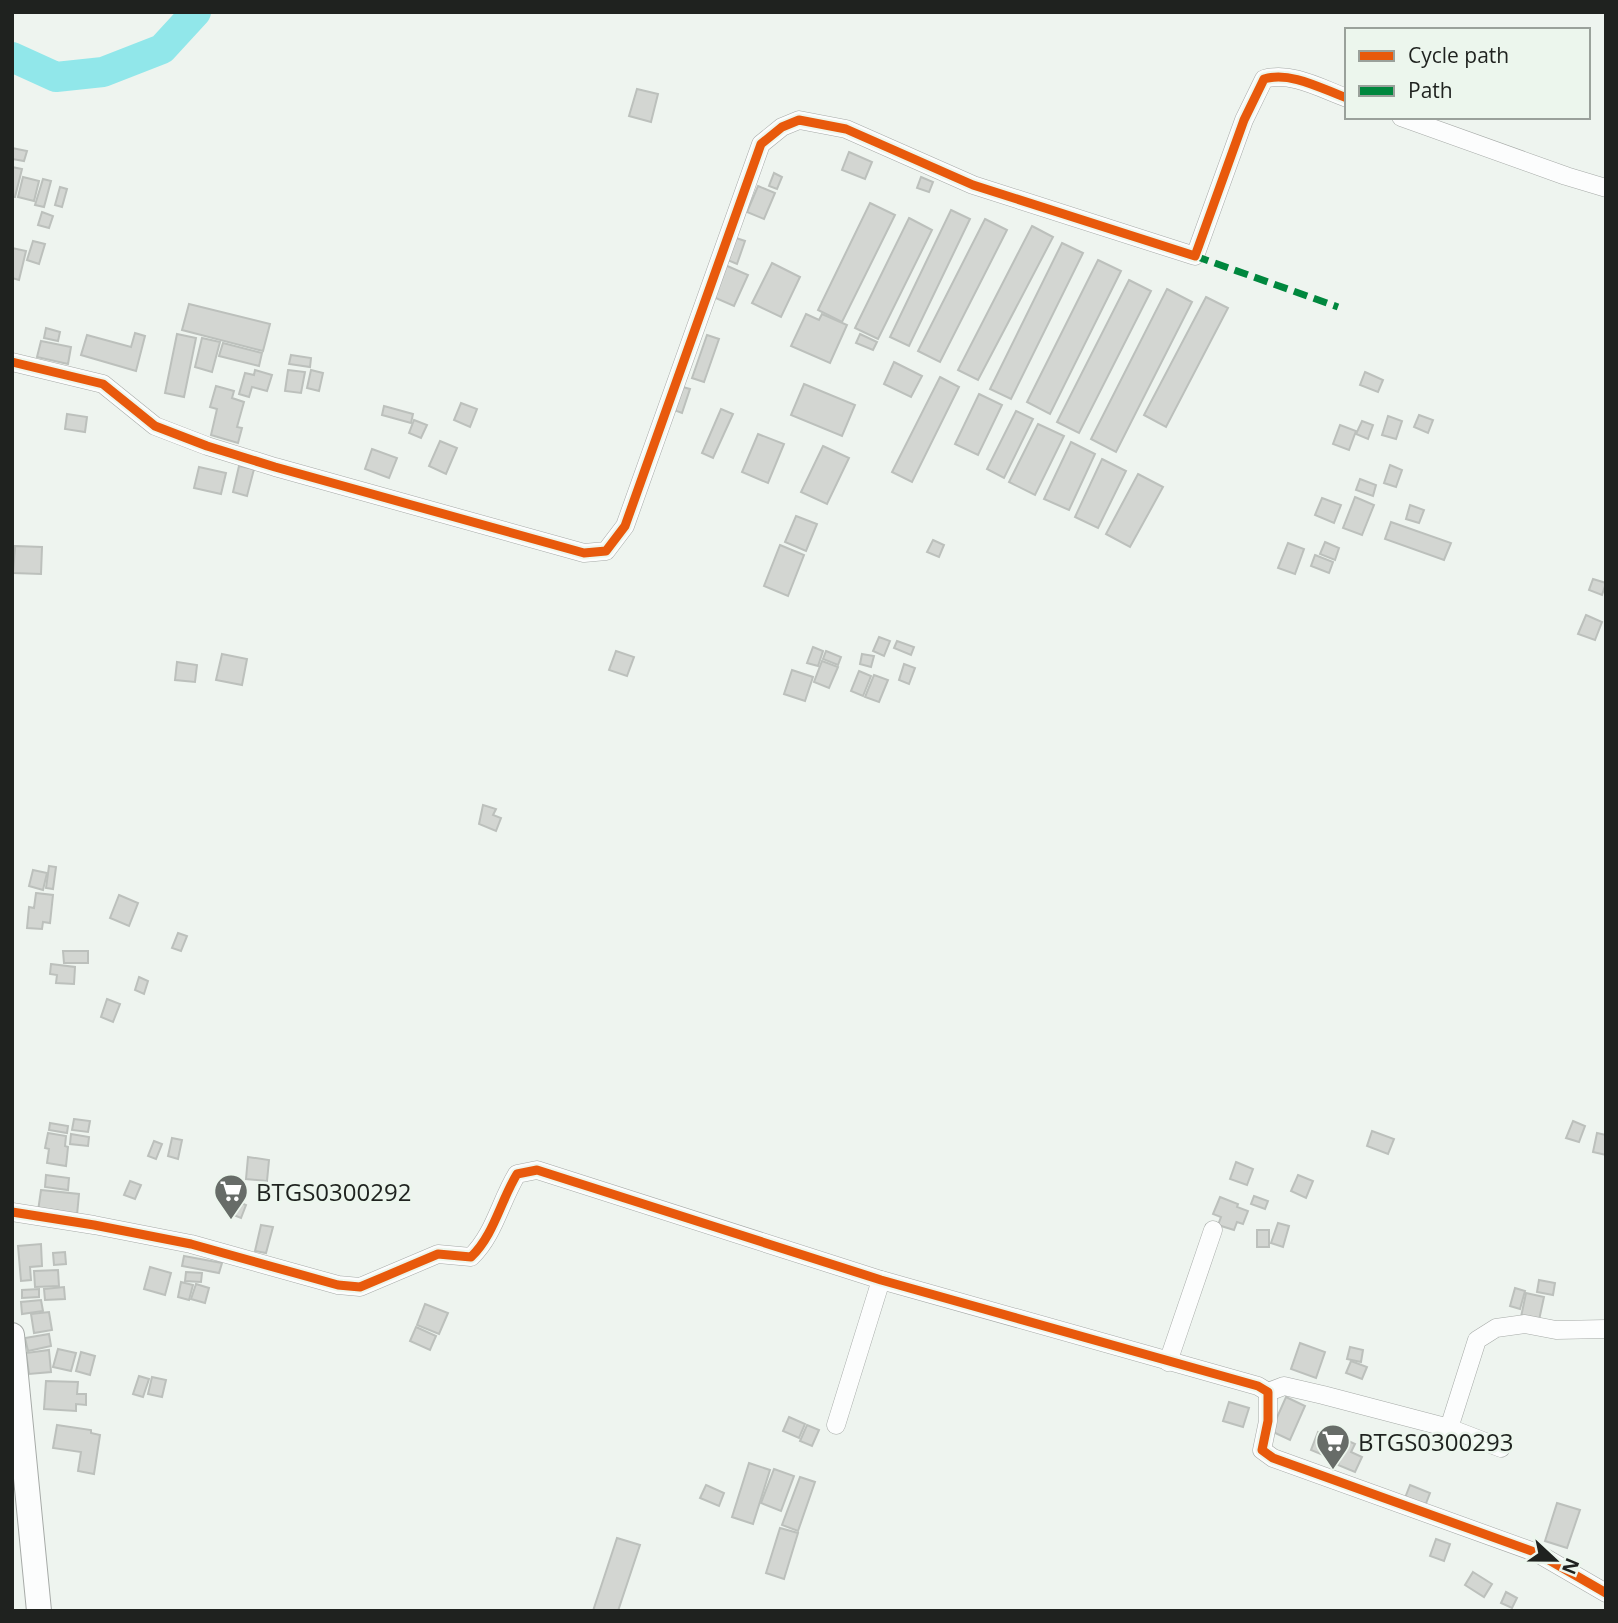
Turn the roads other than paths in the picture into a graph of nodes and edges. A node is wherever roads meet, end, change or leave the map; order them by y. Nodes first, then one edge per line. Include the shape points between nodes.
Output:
1 (1345, 97) edge
2 (1407, 119) edge
3 (1606, 188) edge
4 (12, 362) edge
5 (12, 1212) edge
6 (1213, 1230) dead end
7 (881, 1280) junction
8 (1606, 1329) edge
9 (12, 1335) edge
10 (1168, 1362) junction
11 (1268, 1392) junction
12 (836, 1425) dead end
13 (1449, 1428) junction
14 (1501, 1448) dead end
15 (1606, 1592) edge
16 (39, 1611) edge

1 - 4 street via 1292,78 1264,79 1244,120 1195,256 973,185 846,129 799,120 782,127 761,144 625,526 606,551 583,553 219,450 155,426 103,384
2 - 3 street
5 - 7 street via 191,1244 360,1287 438,1254 471,1257 485,1244 517,1174 537,1170
6 - 10 street
7 - 10 street
7 - 12 street
8 - 13 street via 1556,1330 1525,1324 1496,1328 1477,1340
9 - 16 main road
10 - 11 street
11 - 13 street via 1284,1386
11 - 15 street via 1262,1450 1273,1458 1536,1553
13 - 14 street

